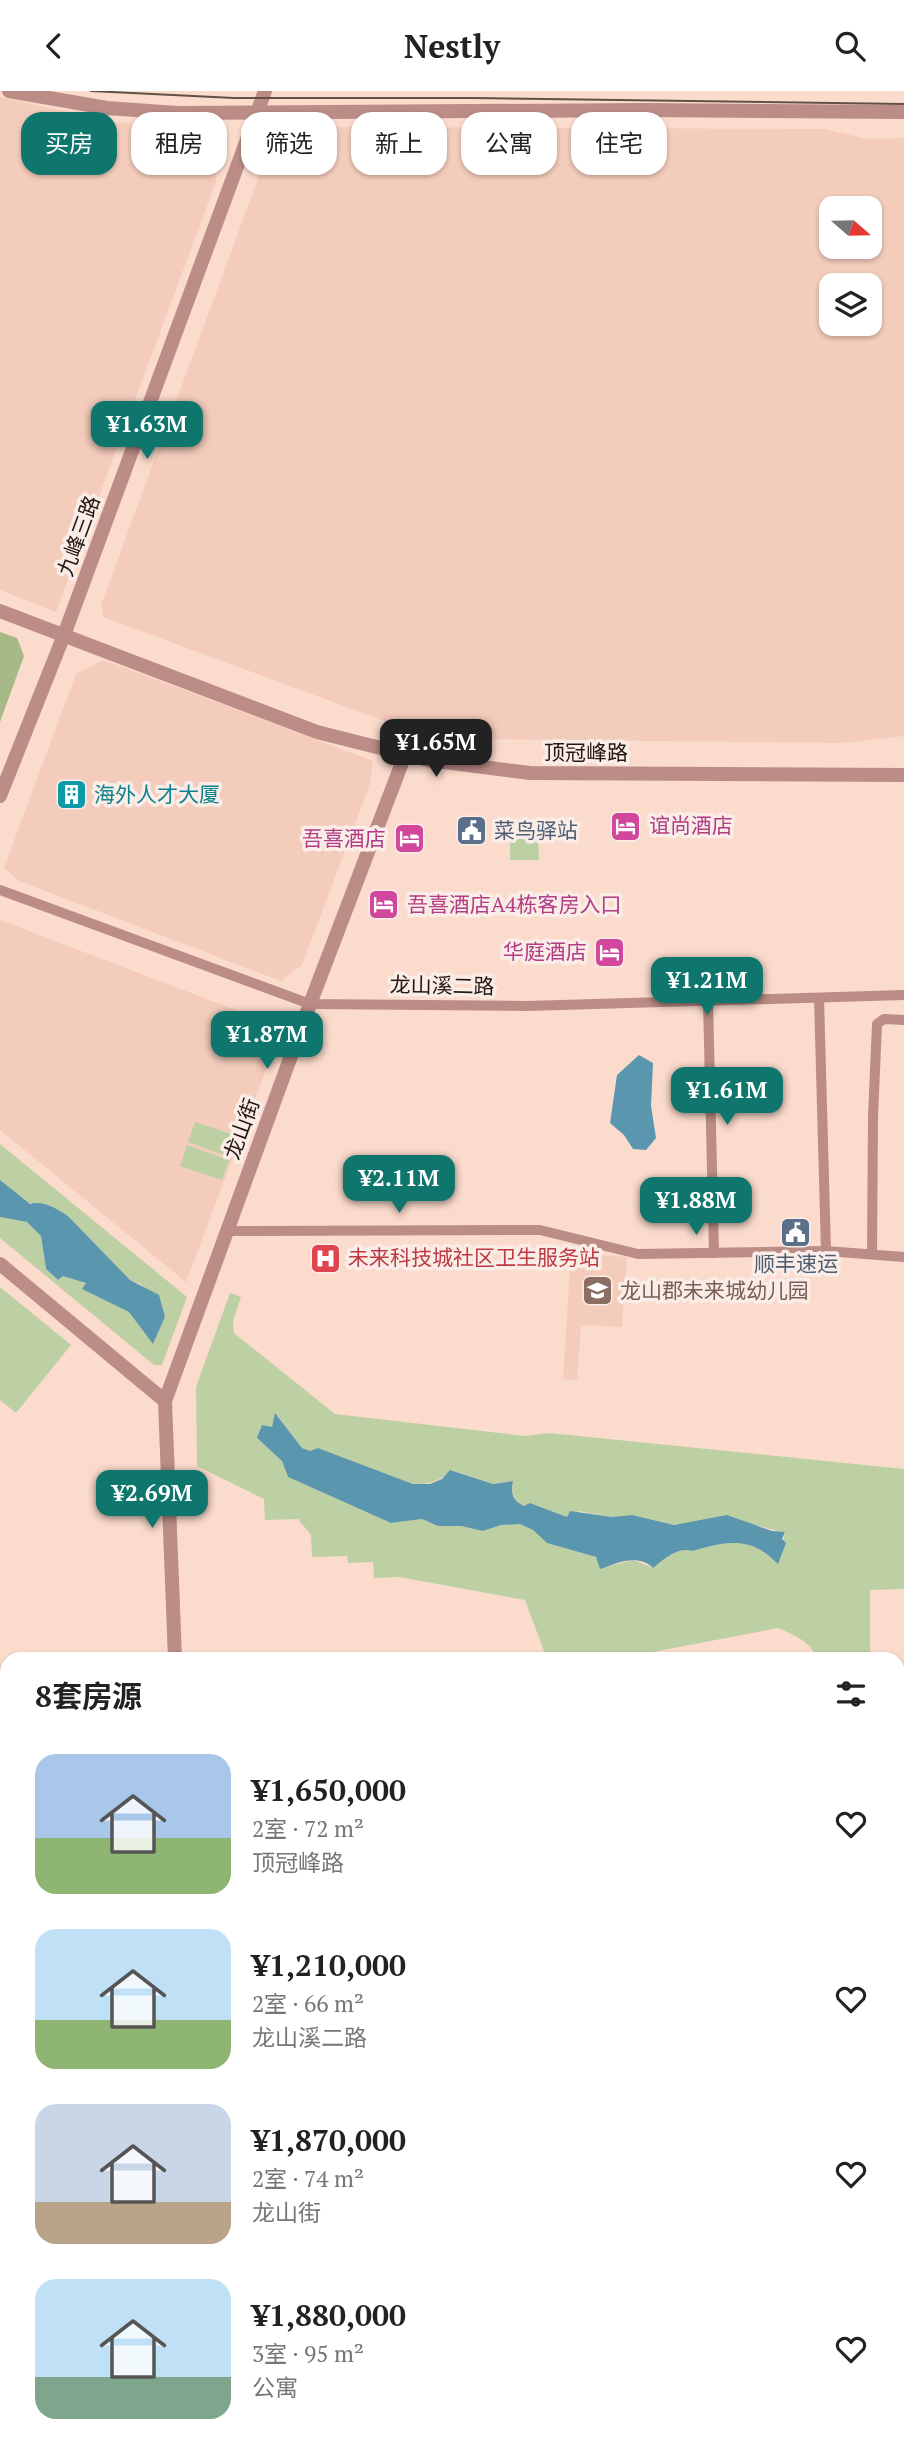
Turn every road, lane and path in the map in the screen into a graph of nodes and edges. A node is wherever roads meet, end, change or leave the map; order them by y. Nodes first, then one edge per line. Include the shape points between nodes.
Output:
1 (9, 91) edge
2 (265, 91) edge
3 (257, 111) junction
4 (904, 112) edge
5 (0, 611) edge
6 (64, 635) junction
7 (405, 755) junction
8 (904, 775) edge
9 (0, 796) edge
10 (0, 890) edge
11 (904, 995) edge
12 (819, 998) junction
13 (708, 1001) junction
14 (310, 1004) junction
15 (904, 1020) edge
16 (228, 1231) junction
17 (826, 1251) junction
18 (713, 1253) junction
19 (872, 1254) junction
20 (904, 1257) edge
21 (0, 1263) edge
22 (165, 1401) junction
23 (175, 1652) edge

1 - 3 street via 107,108 177,113
2 - 3 street, 九峰三路
3 - 4 street
3 - 6 street, 九峰三路
5 - 6 street, 顶冠峰路
6 - 7 street, 顶冠峰路 via 317,732
6 - 9 street, 九峰三路
7 - 8 street, 顶冠峰路 via 530,773
7 - 14 street, 龙山街
10 - 14 street, 龙山溪二路
11 - 12 street, 龙山溪二路
12 - 13 street, 龙山溪二路
12 - 17 street
13 - 14 street, 龙山溪二路 via 527,1006
13 - 18 street
14 - 16 street, 龙山街
15 - 19 street via 884,1019 877,1024
16 - 18 street via 540,1230 638,1254
16 - 22 street, 龙山街
17 - 18 street
17 - 19 street
19 - 20 street
21 - 22 street
22 - 23 street

